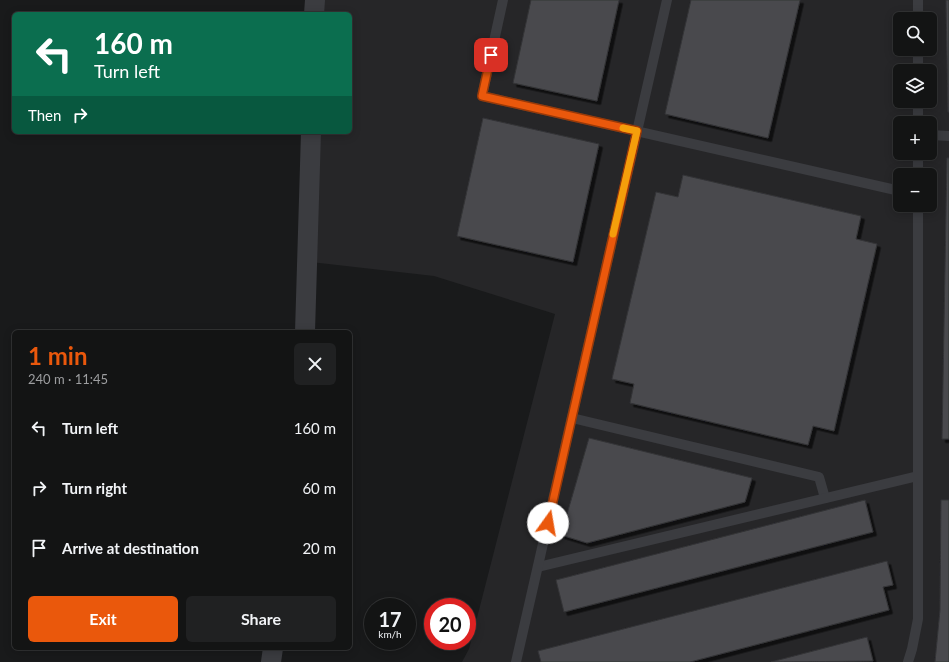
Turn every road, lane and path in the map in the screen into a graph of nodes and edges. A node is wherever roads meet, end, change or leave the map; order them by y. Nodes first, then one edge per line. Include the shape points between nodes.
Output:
1 (315, 0) edge
2 (503, 0) edge
3 (667, 0) edge
4 (918, 0) edge
5 (314, 12) edge
6 (918, 12) edge
7 (637, 131) junction
8 (311, 134) edge
9 (937, 135) edge
10 (949, 136) edge
11 (893, 189) edge
12 (918, 212) edge
13 (305, 330) edge
14 (572, 418) junction
15 (918, 476) junction
16 (825, 498) junction
17 (538, 567) junction
18 (273, 650) edge
19 (271, 662) edge
20 (516, 662) edge
21 (908, 662) edge

1 - 5 street
2 - 7 lane via 482,96
3 - 7 lane
4 - 6 lane
7 - 11 lane
7 - 14 lane
8 - 13 street
9 - 10 lane
12 - 15 lane
14 - 16 lane via 819,478
14 - 17 lane
15 - 16 lane
15 - 21 lane via 918,619
16 - 17 lane
17 - 20 lane
18 - 19 street

